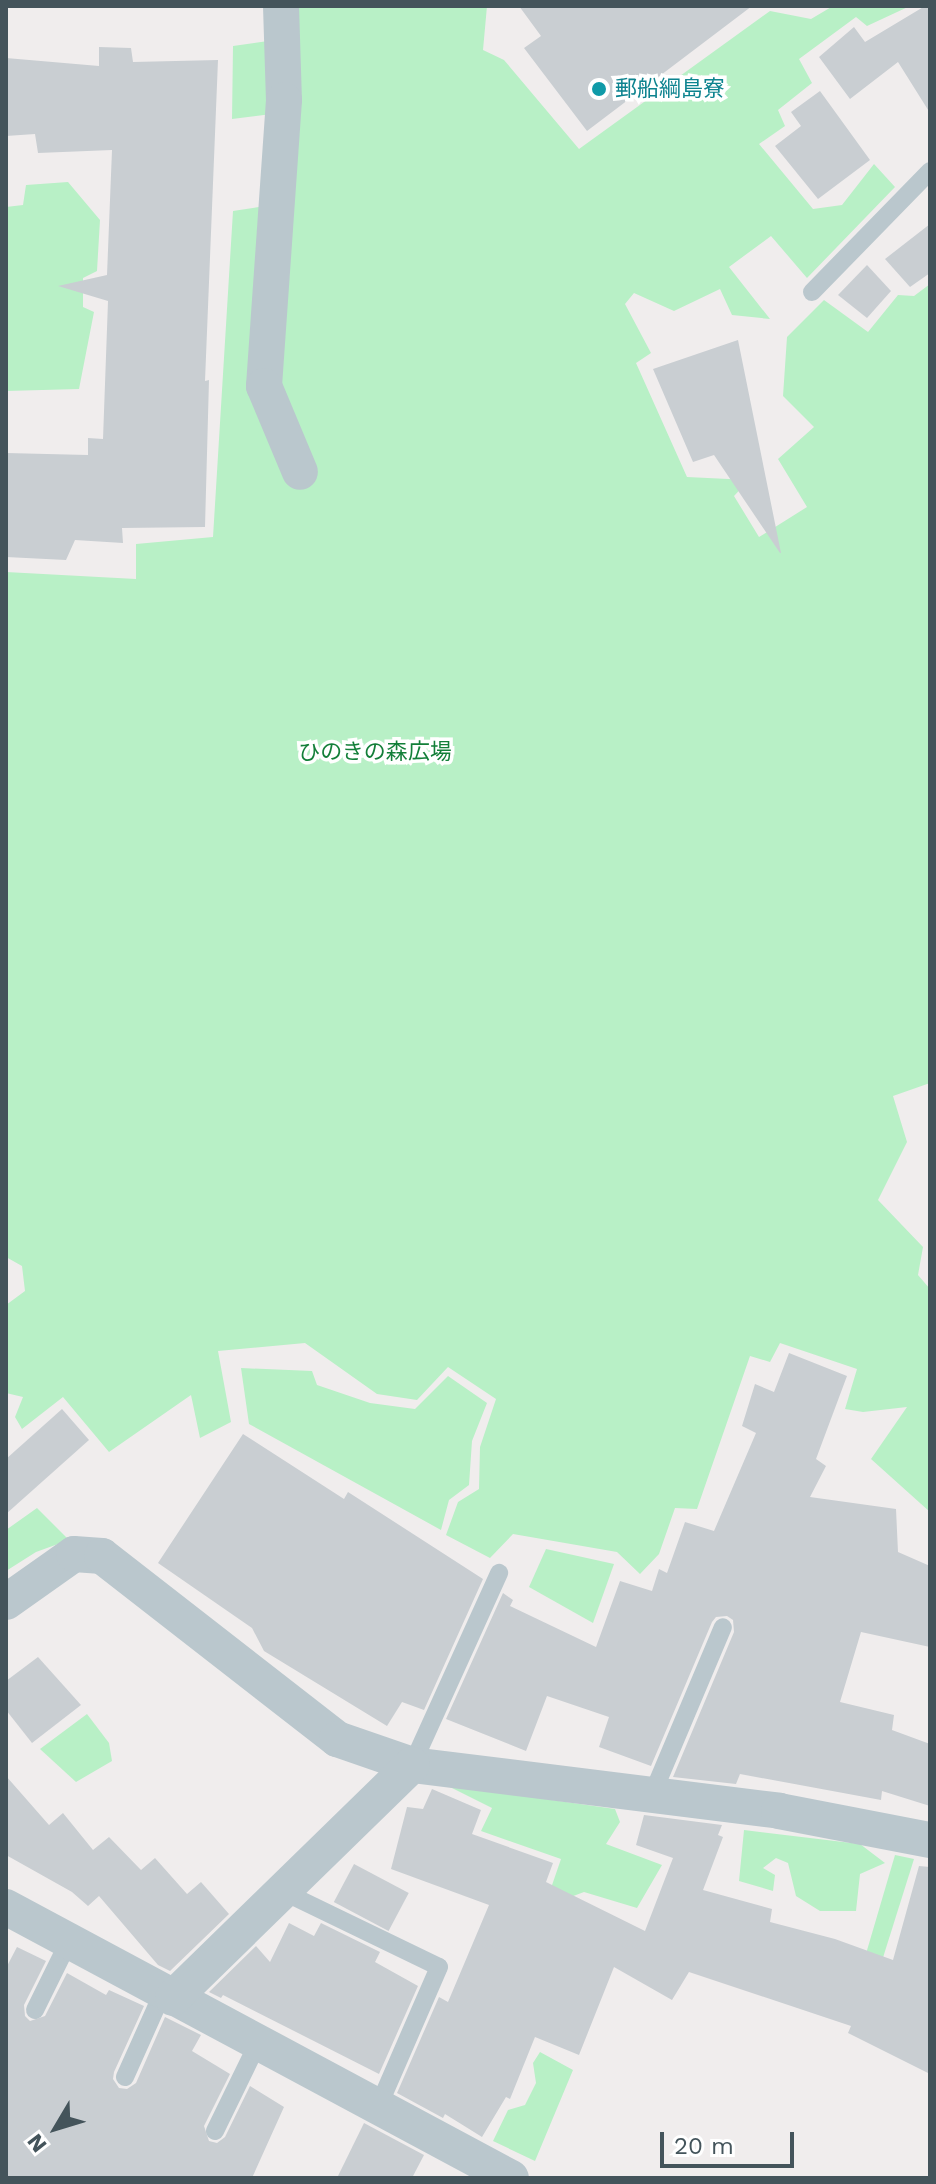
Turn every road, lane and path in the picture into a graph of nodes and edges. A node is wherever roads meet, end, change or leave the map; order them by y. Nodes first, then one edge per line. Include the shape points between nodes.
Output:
1 (281, 6) edge
2 (930, 171) edge
3 (812, 292) dead end
4 (300, 472) dead end
5 (499, 1573) dead end
6 (6, 1602) edge
7 (723, 1627) dead end
8 (412, 1765) junction
9 (652, 1795) junction
10 (930, 1840) edge
11 (282, 1891) junction
12 (6, 1907) edge
13 (69, 1941) junction
14 (168, 1995) junction
15 (35, 2010) dead end
16 (258, 2043) junction
17 (125, 2077) dead end
18 (378, 2107) junction
19 (215, 2131) dead end
20 (511, 2178) edge

1 - 4 street via 284,100 264,386
2 - 3 lane
5 - 8 lane
6 - 8 street via 74,1554 102,1556 337,1739
7 - 9 lane
8 - 9 street
8 - 11 street
9 - 10 street via 779,1811
11 - 14 street
11 - 18 lane via 439,1967
12 - 13 street
13 - 14 street
13 - 15 lane
14 - 16 street
14 - 17 lane
16 - 18 street
16 - 19 lane
18 - 20 street

